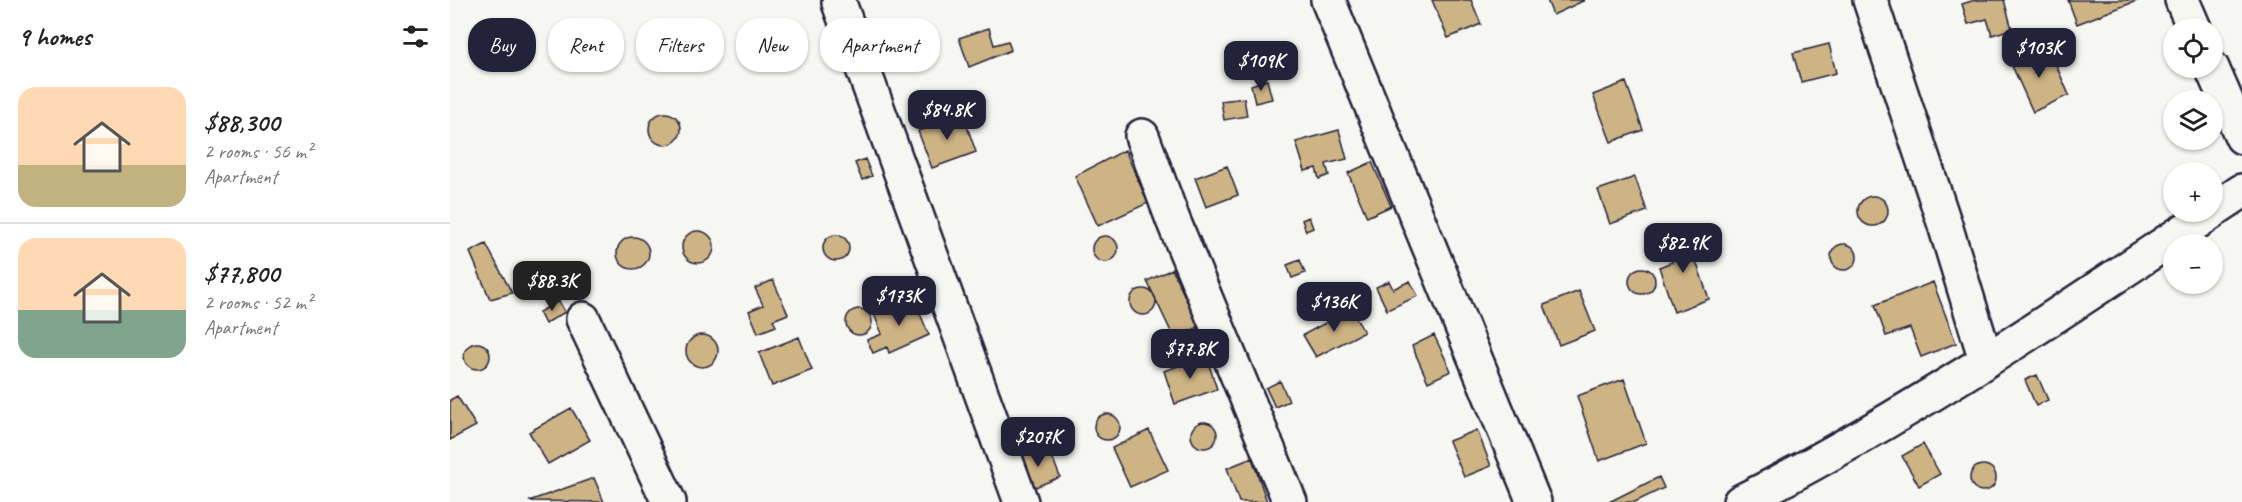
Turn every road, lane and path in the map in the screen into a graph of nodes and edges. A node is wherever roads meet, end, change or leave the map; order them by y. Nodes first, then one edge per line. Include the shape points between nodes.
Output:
1 (1328, 0) edge
2 (1870, 0) edge
3 (2182, 0) edge
4 (839, 3) dead end
5 (2190, 18) edge
6 (2216, 78) edge
7 (1142, 136) dead end
8 (2242, 137) edge
9 (2242, 191) edge
10 (2223, 204) edge
11 (2195, 222) edge
12 (583, 319) dead end
13 (1986, 360) junction
14 (669, 502) edge
15 (1021, 502) edge
16 (1290, 502) edge
17 (1533, 502) edge
18 (1740, 502) edge

1 - 17 street
2 - 13 street
3 - 5 street
4 - 15 street
6 - 8 street
7 - 16 street
9 - 10 street
11 - 13 street
12 - 14 street
13 - 18 street via 1889,420

